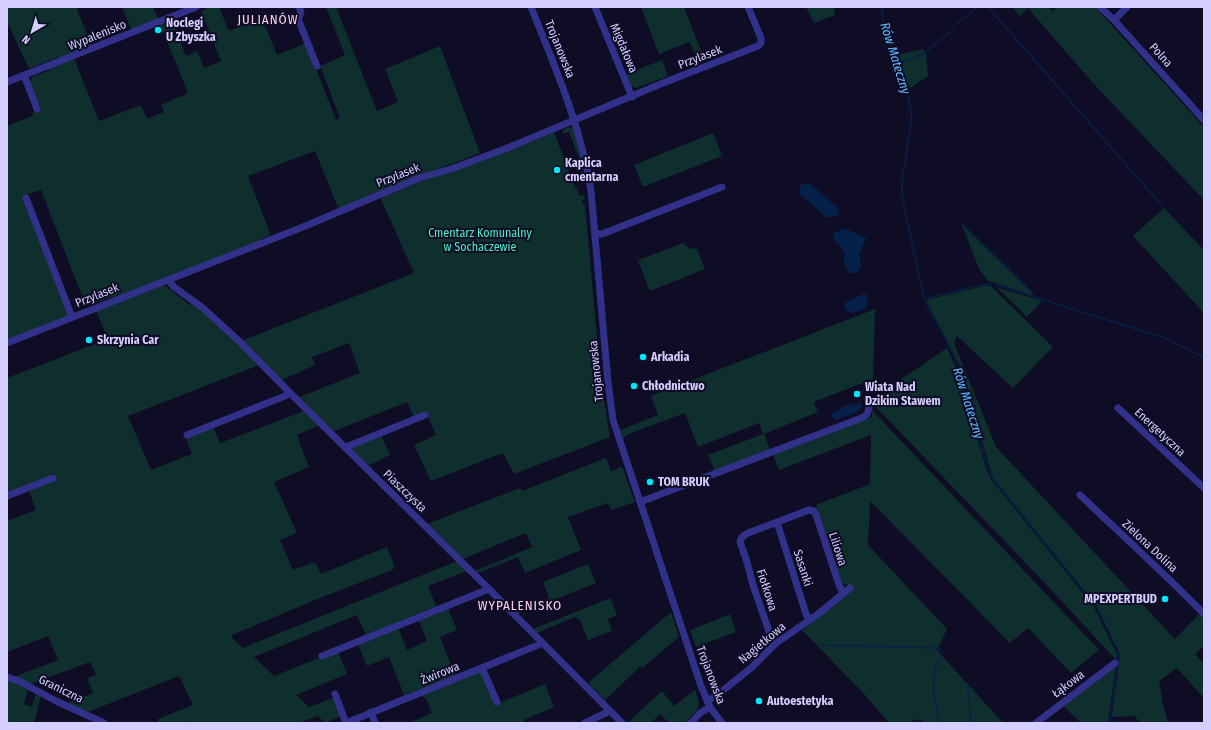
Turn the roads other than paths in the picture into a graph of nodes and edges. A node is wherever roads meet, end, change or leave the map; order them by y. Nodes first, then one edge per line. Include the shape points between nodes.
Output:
1 (196, 7) edge
2 (299, 7) edge
3 (531, 7) edge
4 (595, 7) edge
5 (748, 7) edge
6 (1100, 7) edge
7 (1127, 7) edge
8 (1114, 20) junction
9 (317, 66) dead end
10 (24, 75) junction
11 (7, 82) edge
12 (632, 97) junction
13 (37, 109) dead end
14 (1204, 120) edge
15 (574, 121) junction
16 (722, 187) dead end
17 (26, 198) dead end
18 (595, 234) junction
19 (168, 280) junction
20 (72, 317) junction
21 (7, 343) edge
22 (290, 394) junction
23 (869, 408) dead end
24 (1118, 408) dead end
25 (425, 415) dead end
26 (187, 435) dead end
27 (346, 448) junction
28 (53, 478) dead end
29 (1204, 488) edge
30 (1080, 495) dead end
31 (7, 496) edge
32 (640, 502) junction
33 (777, 522) junction
34 (850, 588) dead end
35 (489, 589) junction
36 (843, 593) junction
37 (1204, 614) edge
38 (809, 620) junction
39 (542, 642) junction
40 (775, 644) junction
41 (322, 656) dead end
42 (1115, 663) dead end
43 (482, 668) junction
44 (7, 677) edge
45 (335, 694) dead end
46 (497, 702) dead end
47 (708, 704) junction
48 (610, 711) junction
49 (371, 712) junction
50 (88, 715) junction
51 (86, 723) edge
52 (104, 723) edge
53 (346, 723) edge
54 (375, 723) edge
55 (585, 723) edge
56 (622, 723) edge
57 (691, 723) edge
58 (722, 723) edge
59 (1036, 723) edge

1 - 10 street, Wypalenisko
2 - 9 street via 301,12 298,19
3 - 15 street, Trojanowska via 560,78
4 - 12 street, Migdałowa
5 - 12 street, Przylasek via 761,38 758,46
6 - 8 street, Polna
7 - 8 street
8 - 14 street, Polna
10 - 11 street, Wypalenisko
10 - 13 street
12 - 15 street, Przylasek
15 - 18 street, Trojanowska via 588,171
15 - 19 street, Przylasek via 451,169 419,178
16 - 18 street via 602,234
17 - 20 street
18 - 32 street, Trojanowska via 613,420
19 - 20 street, Przylasek
19 - 22 street, Piaszczysta via 174,288 202,308 240,342
20 - 21 street, Przylasek
22 - 26 street
22 - 27 street, Piaszczysta
23 - 32 street via 864,417
24 - 29 street, Energetyczna
25 - 27 street
27 - 35 street, Piaszczysta
28 - 31 street
30 - 37 street, Zielona Dolina
32 - 47 street, Trojanowska
33 - 36 street, Liliowa via 809,510 814,511
33 - 38 street, Sasanki
33 - 40 street, Fiołkowa via 748,533 740,542
34 - 36 street, Nagietkowa
35 - 39 street, Piaszczysta
35 - 41 street
36 - 38 street, Nagietkowa
38 - 40 street, Nagietkowa
39 - 43 street, Żwirowa
39 - 48 street, Piaszczysta
40 - 47 street, Nagietkowa
42 - 59 street, Łąkowa
43 - 46 street
43 - 49 street, Żwirowa
44 - 50 street, Graniczna
45 - 53 street
47 - 57 street
47 - 58 street, Trojanowska
48 - 55 street
48 - 56 street, Piaszczysta
49 - 53 street, Żwirowa
49 - 54 street
50 - 51 street
50 - 52 street, Graniczna

